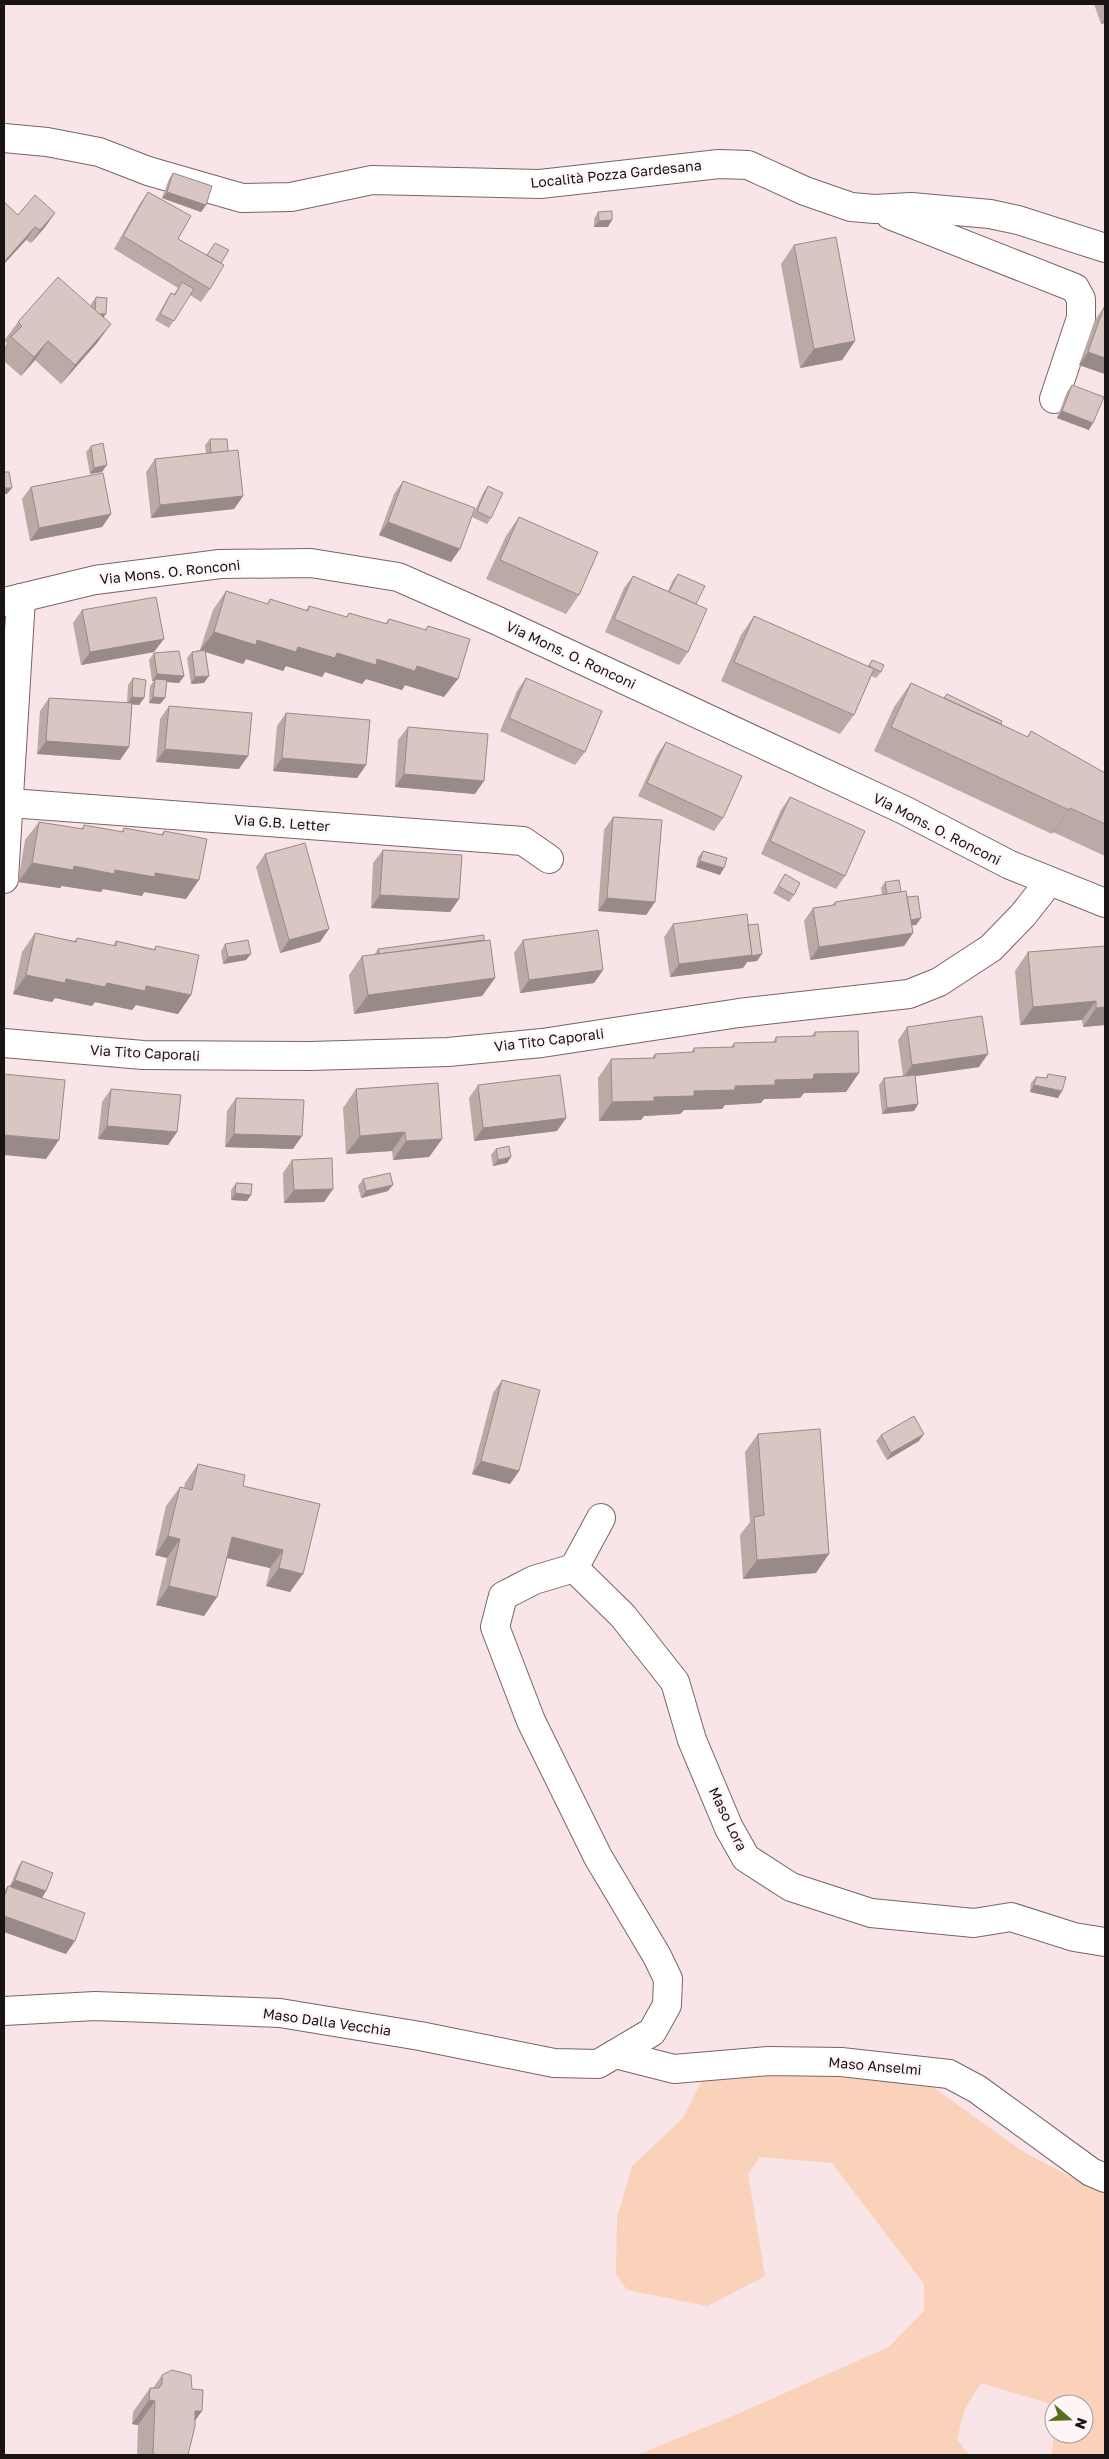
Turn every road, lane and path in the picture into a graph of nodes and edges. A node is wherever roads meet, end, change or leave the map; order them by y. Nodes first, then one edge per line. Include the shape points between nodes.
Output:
1 (4, 138) edge
2 (875, 209) junction
3 (1105, 248) edge
4 (1054, 399) dead end
5 (12, 600) edge
6 (10, 803) junction
7 (548, 859) dead end
8 (4, 878) edge
9 (1049, 882) junction
10 (1105, 903) edge
11 (4, 1043) edge
12 (601, 1518) dead end
13 (574, 1568) junction
14 (1105, 1942) edge
15 (4, 2010) edge
16 (615, 2054) junction
17 (1105, 2178) edge

1 - 2 street, Località Pozza Gardesana via 99,152 148,171 242,198 291,197 372,180 540,184 719,164 748,165 805,191 851,207
2 - 3 street, Località Pozza Gardesana via 911,206 990,214
2 - 4 street via 1075,288 1081,299 1081,318
5 - 6 street
5 - 9 street, Via Mons. O. Ronconi via 95,580 220,564 311,563 398,577 904,810
6 - 7 street, Via G.B. Letter via 523,840
6 - 8 street
9 - 10 street, Via Mons. O. Ronconi
9 - 11 street, Via Tito Caporali via 991,948 939,982 908,994 739,1013 542,1043 448,1052 310,1056 143,1055
12 - 13 street
13 - 14 street, Maso Lora via 623,1616 675,1682 692,1740 729,1828 746,1858 791,1887 871,1913 974,1924 1011,1917 1074,1937
13 - 16 street via 534,1580 503,1596 495,1627 531,1721 567,1796 668,1979 667,2005 652,2032
15 - 16 street, Maso Dalla Vecchia via 95,2006 280,2013 420,2036 554,2064 598,2064
16 - 17 street, Maso Anselmi via 674,2069 769,2061 841,2062 949,2074 978,2089 1090,2172

